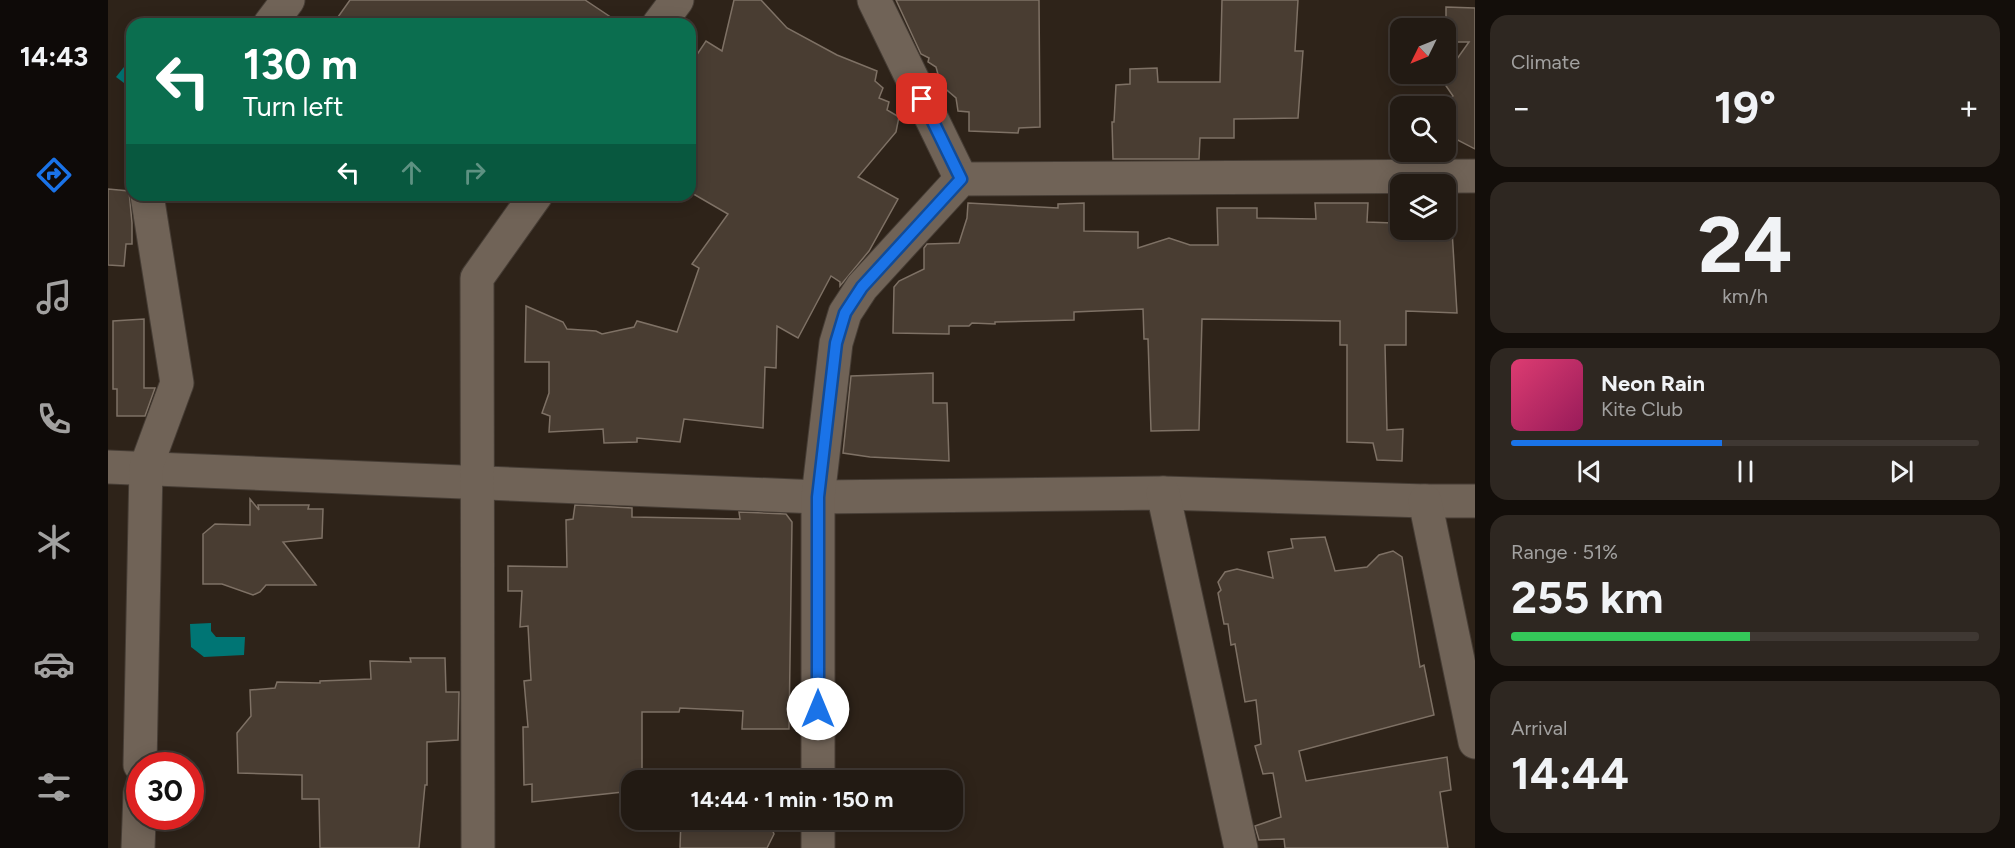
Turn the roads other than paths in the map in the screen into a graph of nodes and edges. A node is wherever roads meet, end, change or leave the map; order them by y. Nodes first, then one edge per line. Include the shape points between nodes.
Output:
1 (288, 0) edge
2 (676, 0) edge
3 (874, 0) edge
4 (274, 18) edge
5 (663, 18) edge
6 (1475, 176) edge
7 (961, 179) junction
8 (148, 201) edge
9 (533, 201) edge
10 (108, 466) edge
11 (146, 467) junction
12 (477, 484) junction
13 (1163, 493) junction
14 (818, 497) junction
15 (1425, 501) junction
16 (1475, 501) edge
17 (1475, 742) edge
18 (140, 752) edge
19 (818, 770) edge
20 (139, 830) edge
21 (818, 830) edge
22 (138, 848) edge
23 (478, 848) edge
24 (818, 848) edge
25 (1241, 848) edge

1 - 4 street
2 - 5 street
3 - 7 street
6 - 7 street
7 - 14 street via 862,287 845,313 836,343
8 - 11 street via 177,383
9 - 12 street via 477,278
10 - 11 street
11 - 12 street
11 - 18 street
12 - 14 street
12 - 23 street
13 - 14 street
13 - 15 street
13 - 25 street
14 - 19 street
15 - 16 street
15 - 17 street
20 - 22 street
21 - 24 street

